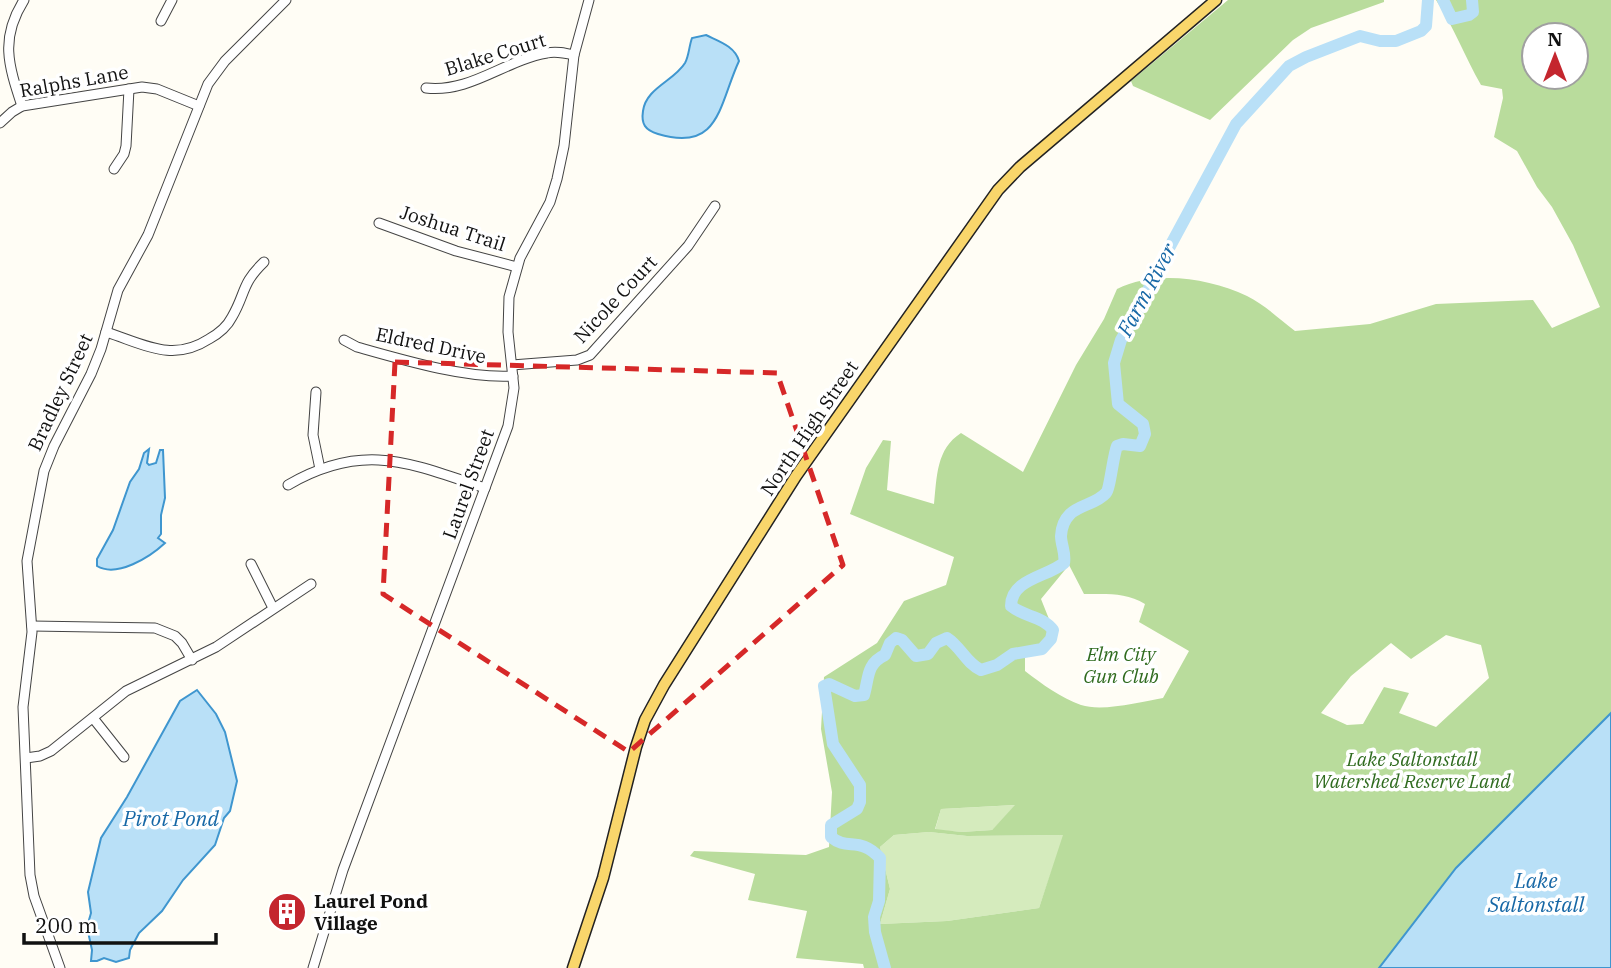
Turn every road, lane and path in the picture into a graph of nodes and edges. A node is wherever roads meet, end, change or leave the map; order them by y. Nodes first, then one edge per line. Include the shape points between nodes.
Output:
1 (24, 0) edge
2 (172, 0) edge
3 (286, 0) edge
4 (589, 0) edge
5 (1216, 0) edge
6 (161, 21) dead end
7 (574, 55) junction
8 (426, 88) dead end
9 (129, 89) junction
10 (22, 106) junction
11 (199, 106) junction
12 (0, 123) edge
13 (114, 169) dead end
14 (715, 206) dead end
15 (379, 223) dead end
16 (264, 262) dead end
17 (517, 267) junction
18 (106, 332) junction
19 (344, 340) dead end
20 (512, 365) junction
21 (513, 376) junction
22 (316, 392) dead end
23 (320, 469) junction
24 (288, 485) dead end
25 (485, 488) junction
26 (251, 564) dead end
27 (312, 584) dead end
28 (273, 608) junction
29 (32, 626) junction
30 (192, 660) junction
31 (93, 718) junction
32 (124, 757) dead end
33 (26, 758) junction
34 (60, 968) edge
35 (313, 968) edge
36 (573, 968) edge

1 - 10 street via 8,20 4,36
2 - 6 street
3 - 11 street, Bradley Street via 219,67
4 - 7 street, Laurel Street
5 - 36 main road, North High Street via 998,190 796,476 645,720 603,878
7 - 8 street, Blake Court via 547,53 464,85
7 - 17 street, Laurel Street via 557,178
9 - 10 street, Ralphs Lane
9 - 11 street, Ralphs Lane via 157,89
9 - 13 street via 126,146
10 - 12 street, Ralphs Lane
11 - 18 street, Bradley Street via 148,235 118,290
14 - 20 street, Nicole Court via 688,246 590,355
15 - 17 street, Joshua Trail
16 - 18 street via 250,276 228,324 191,349 163,350
17 - 20 street, Laurel Street via 508,308
18 - 29 street, Bradley Street via 42,479 27,561
19 - 21 street, Eldred Drive via 452,369
20 - 21 street, Laurel Street
21 - 25 street, Laurel Street via 508,426
22 - 23 street via 313,435
23 - 24 street
23 - 25 street via 349,462 400,461
25 - 35 street, Laurel Street via 343,870
26 - 28 street
27 - 28 street
28 - 30 street
29 - 30 street via 155,628 175,636
29 - 33 street, Bradley Street via 23,697
30 - 31 street via 125,691
31 - 32 street
31 - 33 street via 46,754
33 - 34 street, Bradley Street via 31,885

